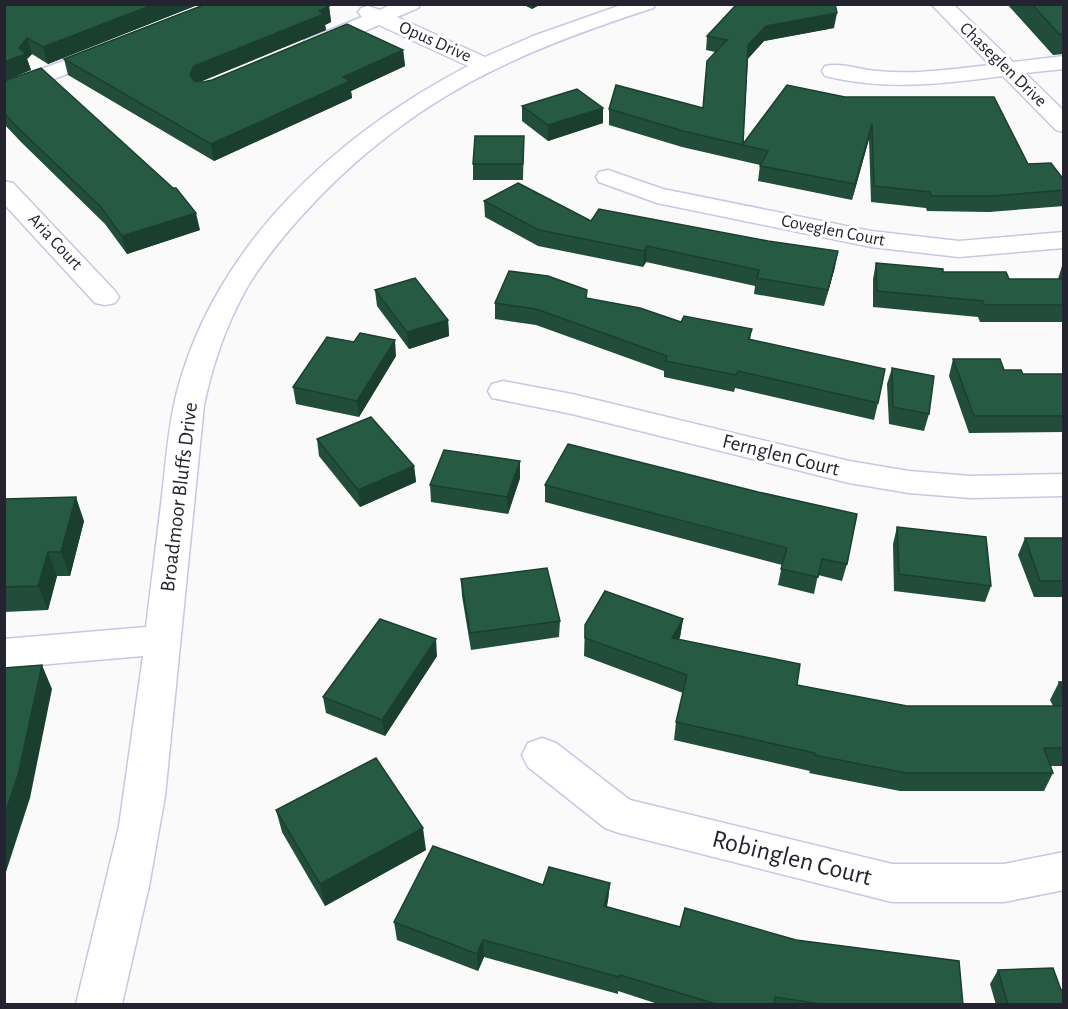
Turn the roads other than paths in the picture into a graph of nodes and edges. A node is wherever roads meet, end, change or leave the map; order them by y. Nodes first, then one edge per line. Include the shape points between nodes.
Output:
1 (353, 4) edge
2 (411, 4) edge
3 (646, 4) edge
4 (941, 4) edge
5 (380, 17) junction
6 (127, 43) edge
7 (293, 54) edge
8 (1064, 62) edge
9 (484, 64) junction
10 (1008, 69) junction
11 (834, 70) dead end
12 (4, 91) edge
13 (1064, 125) edge
14 (608, 177) dead end
15 (4, 188) edge
16 (1064, 240) edge
17 (105, 297) dead end
18 (502, 391) dead end
19 (1064, 485) edge
20 (161, 639) junction
21 (4, 654) edge
22 (542, 755) dead end
23 (1064, 871) edge
24 (99, 1005) edge

1 - 5 street, Opus Drive
2 - 5 street
3 - 9 street, Broadmoor Bluffs Drive via 558,33
4 - 10 street, Chaseglen Drive
5 - 7 street
5 - 9 street, Opus Drive
6 - 12 street
8 - 10 street
9 - 20 street, Broadmoor Bluffs Drive via 400,114 343,158 301,199 230,294 208,343 190,402
10 - 11 street via 902,80
10 - 13 street, Chaseglen Drive
14 - 16 street, Coveglen Court via 657,195 871,239 959,249
15 - 17 street, Aria Court
18 - 19 street, Fernglen Court via 573,404 849,472 971,487
20 - 21 street
20 - 24 street, Broadmoor Bluffs Drive via 149,766 131,879
22 - 23 street, Robinglen Court via 619,815 892,883 1004,883

